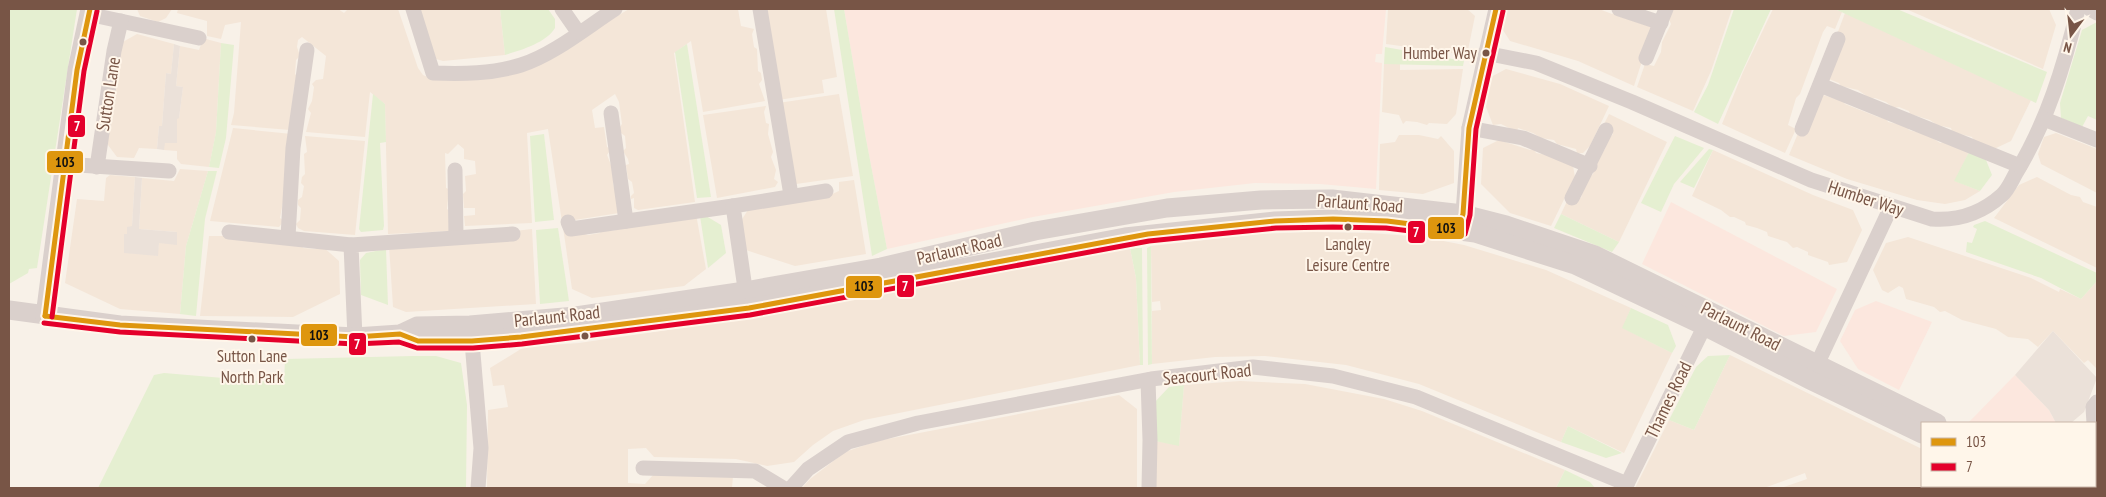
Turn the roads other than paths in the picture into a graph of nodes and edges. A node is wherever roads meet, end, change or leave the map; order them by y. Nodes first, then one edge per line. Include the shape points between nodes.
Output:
1 (413, 9) edge
2 (562, 9) edge
3 (615, 9) edge
4 (760, 9) edge
5 (1496, 9) edge
6 (1619, 9) edge
7 (1666, 9) edge
8 (2078, 10) edge
9 (89, 11) edge
10 (2097, 13) edge
11 (122, 20) junction
12 (1661, 24) junction
13 (578, 32) junction
14 (199, 38) dead end
15 (1838, 39) dead end
16 (307, 50) dead end
17 (1485, 53) junction
18 (1646, 58) dead end
19 (1820, 85) junction
20 (611, 113) dead end
21 (2044, 119) junction
22 (1470, 128) junction
23 (1802, 128) dead end
24 (1606, 130) dead end
25 (2097, 140) edge
26 (63, 164) junction
27 (1590, 166) junction
28 (2020, 166) junction
29 (97, 167) junction
30 (454, 170) dead end
31 (169, 171) dead end
32 (826, 191) dead end
33 (791, 195) junction
34 (1572, 198) dead end
35 (733, 206) junction
36 (1891, 207) junction
37 (626, 221) junction
38 (568, 222) dead end
39 (1461, 222) junction
40 (229, 232) dead end
41 (513, 234) dead end
42 (288, 237) junction
43 (456, 237) junction
44 (352, 246) junction
45 (747, 300) junction
46 (9, 310) edge
47 (45, 316) junction
48 (1708, 318) junction
49 (471, 333) junction
50 (355, 337) junction
51 (1814, 372) junction
52 (1148, 380) junction
53 (2097, 402) edge
54 (1935, 422) edge
55 (2094, 422) edge
56 (1921, 433) edge
57 (2096, 454) edge
58 (643, 468) dead end
59 (2096, 478) edge
60 (1626, 486) edge
61 (478, 488) edge
62 (783, 488) edge
63 (791, 488) edge
64 (1149, 488) edge

1 - 13 street via 433,73 472,74 522,65
2 - 13 street
3 - 13 street
4 - 33 street
5 - 17 street
6 - 12 street
7 - 12 street
8 - 10 street
8 - 21 street, Humber Way via 2062,70
9 - 11 street, Sutton Lane
9 - 26 street, Sutton Lane
11 - 14 street, Sutton Lane
11 - 29 street, Sutton Lane via 114,51
12 - 18 street
15 - 19 street
16 - 42 street via 293,148
17 - 22 street
17 - 36 street, Humber Way via 1536,63 1811,180
19 - 23 street
19 - 28 street
20 - 37 street
21 - 25 street
21 - 28 street, Humber Way
22 - 27 street via 1523,138
22 - 39 street
24 - 27 street
26 - 29 street
26 - 47 street, Sutton Lane
27 - 34 street
28 - 36 street, Humber Way via 2003,194 1978,212 1952,220 1932,219
29 - 31 street
30 - 43 street
32 - 33 street
33 - 35 street
35 - 37 street
35 - 45 street
36 - 51 street
37 - 38 street via 572,228
39 - 45 street, Parlaunt Road via 1275,221 1148,234
39 - 48 street, Parlaunt Road
40 - 42 street
41 - 43 street
42 - 44 street
43 - 44 street
44 - 50 street
45 - 49 street, Parlaunt Road via 576,316
46 - 47 street, Parlaunt Road
47 - 50 street, Parlaunt Road via 120,325
48 - 51 street, Parlaunt Road
48 - 60 street, Thames Road
49 - 50 street, Parlaunt Road via 417,326 400,334
49 - 61 street via 481,448
51 - 54 street, Parlaunt Road
51 - 56 street, Parlaunt Road
52 - 60 street, Seacourt Road via 1252,367 1333,376 1416,397
52 - 63 street, Seacourt Road via 918,422 848,442 808,469
52 - 64 street
53 - 55 street
57 - 59 street
58 - 62 street via 755,471

